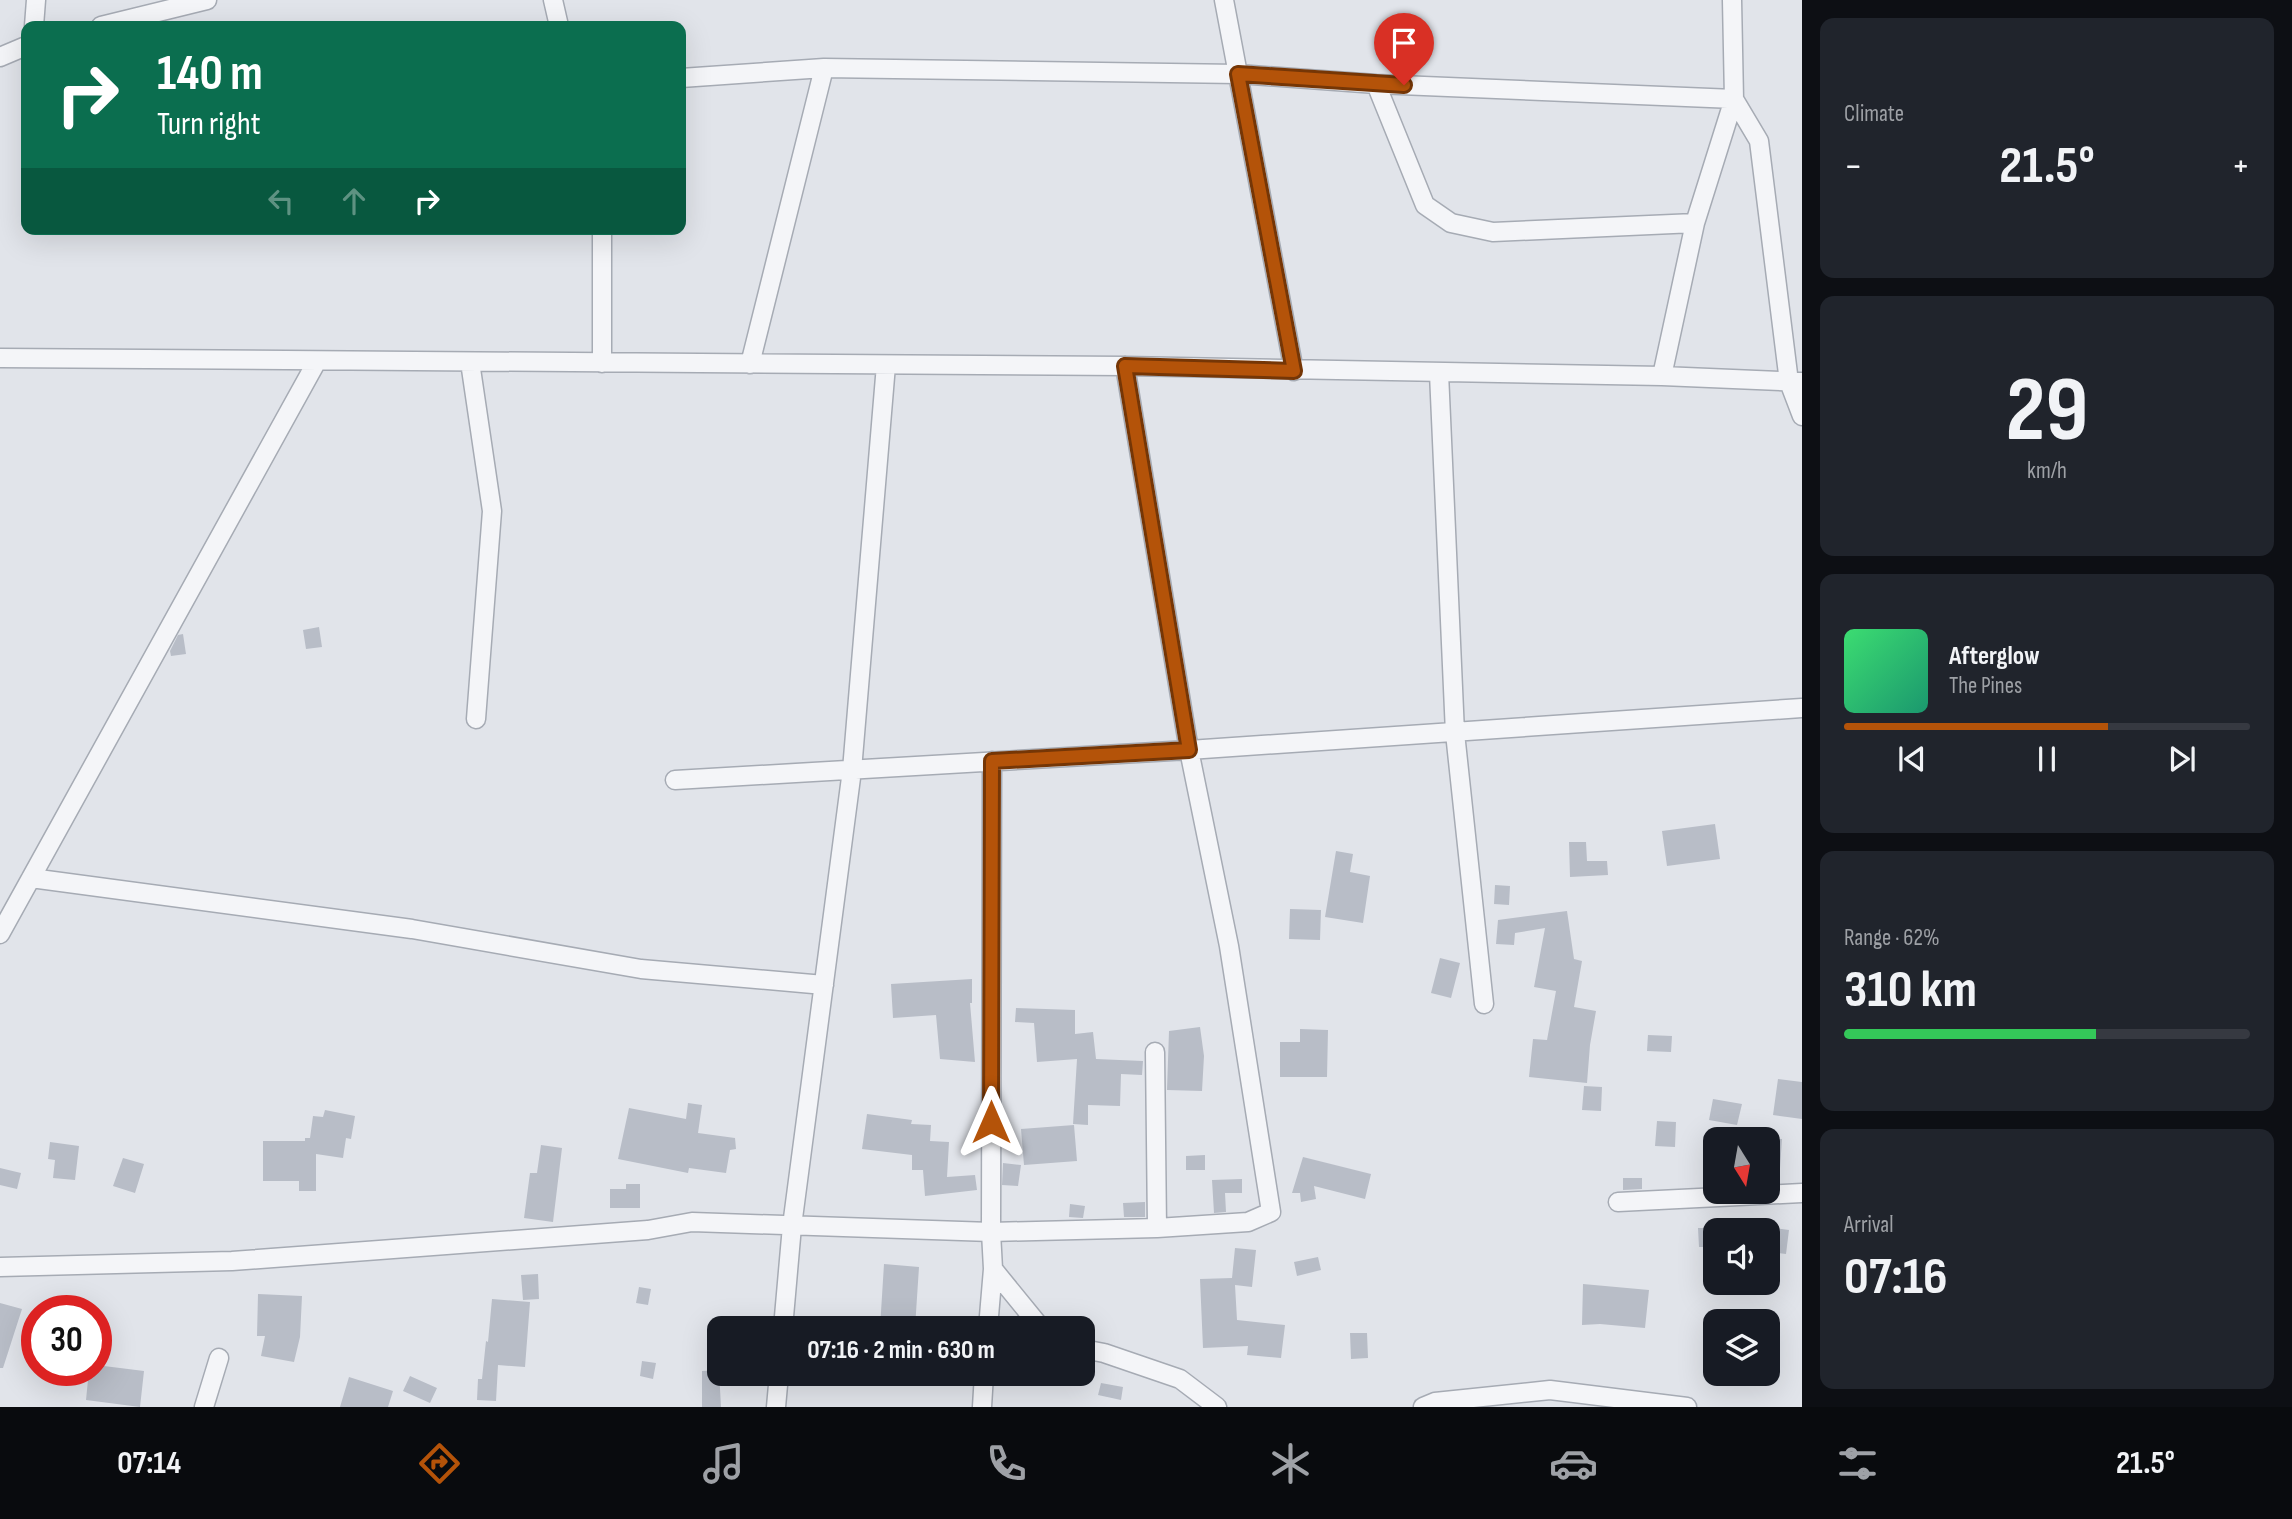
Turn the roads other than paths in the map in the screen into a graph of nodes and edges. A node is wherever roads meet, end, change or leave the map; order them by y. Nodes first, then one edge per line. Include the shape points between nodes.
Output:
1 (36, 0) edge
2 (207, 0) edge
3 (553, 0) edge
4 (1224, 0) edge
5 (1732, 0) edge
6 (34, 21) edge
7 (121, 21) edge
8 (558, 21) edge
9 (21, 48) edge
10 (0, 57) edge
11 (824, 68) junction
12 (1238, 74) junction
13 (686, 78) edge
14 (1376, 84) junction
15 (1734, 99) junction
16 (1695, 223) junction
17 (602, 235) edge
18 (0, 358) edge
19 (317, 360) junction
20 (470, 362) junction
21 (602, 363) junction
22 (750, 364) junction
23 (886, 365) junction
24 (1125, 366) junction
25 (1294, 371) junction
26 (1439, 373) junction
27 (1662, 376) junction
28 (1795, 382) edge
29 (1802, 416) edge
30 (1802, 708) edge
31 (476, 719) dead end
32 (1455, 733) junction
33 (1189, 750) junction
34 (992, 761) junction
35 (852, 770) junction
36 (675, 780) dead end
37 (31, 878) junction
38 (0, 934) edge
39 (824, 985) junction
40 (1485, 1004) dead end
41 (1156, 1052) dead end
42 (1802, 1193) edge
43 (1618, 1202) dead end
44 (792, 1226) junction
45 (1157, 1228) junction
46 (991, 1232) junction
47 (0, 1267) edge
48 (993, 1269) junction
49 (784, 1316) edge
50 (989, 1316) edge
51 (1031, 1316) edge
52 (1095, 1351) edge
53 (219, 1358) dead end
54 (778, 1386) edge
55 (984, 1386) edge
56 (1520, 1399) edge
57 (204, 1407) edge
58 (776, 1407) edge
59 (982, 1407) edge
60 (1217, 1407) edge
61 (1423, 1407) edge
62 (1687, 1407) edge

1 - 6 street
2 - 7 street
3 - 8 street
4 - 12 street
5 - 15 street
9 - 10 street
11 - 12 street
11 - 13 street
11 - 22 street
12 - 14 street
12 - 25 street
14 - 15 street
14 - 16 street via 1425,205 1451,223 1493,232
15 - 16 street
15 - 28 street via 1759,141
16 - 27 street
17 - 21 street
18 - 19 street
19 - 20 street
19 - 37 street
20 - 21 street
20 - 31 street via 492,511
21 - 22 street
22 - 23 street
23 - 24 street
23 - 35 street
24 - 25 street
24 - 33 street
25 - 26 street
26 - 27 street
26 - 32 street
27 - 28 street
28 - 29 street
30 - 32 street
32 - 33 street
32 - 40 street
33 - 34 street
33 - 45 street via 1229,946 1271,1212 1248,1222
34 - 35 street
34 - 46 street
35 - 36 street
35 - 39 street
37 - 38 street
37 - 39 street via 412,929 642,969
39 - 44 street
41 - 45 street
42 - 43 street
44 - 46 street
44 - 47 street via 692,1222 648,1230 246,1260
44 - 49 street
45 - 46 street
46 - 48 street
48 - 50 street
48 - 51 street
52 - 60 street via 1180,1379
53 - 57 street
54 - 58 street
55 - 59 street
56 - 61 street via 1435,1402
56 - 62 street via 1550,1390

